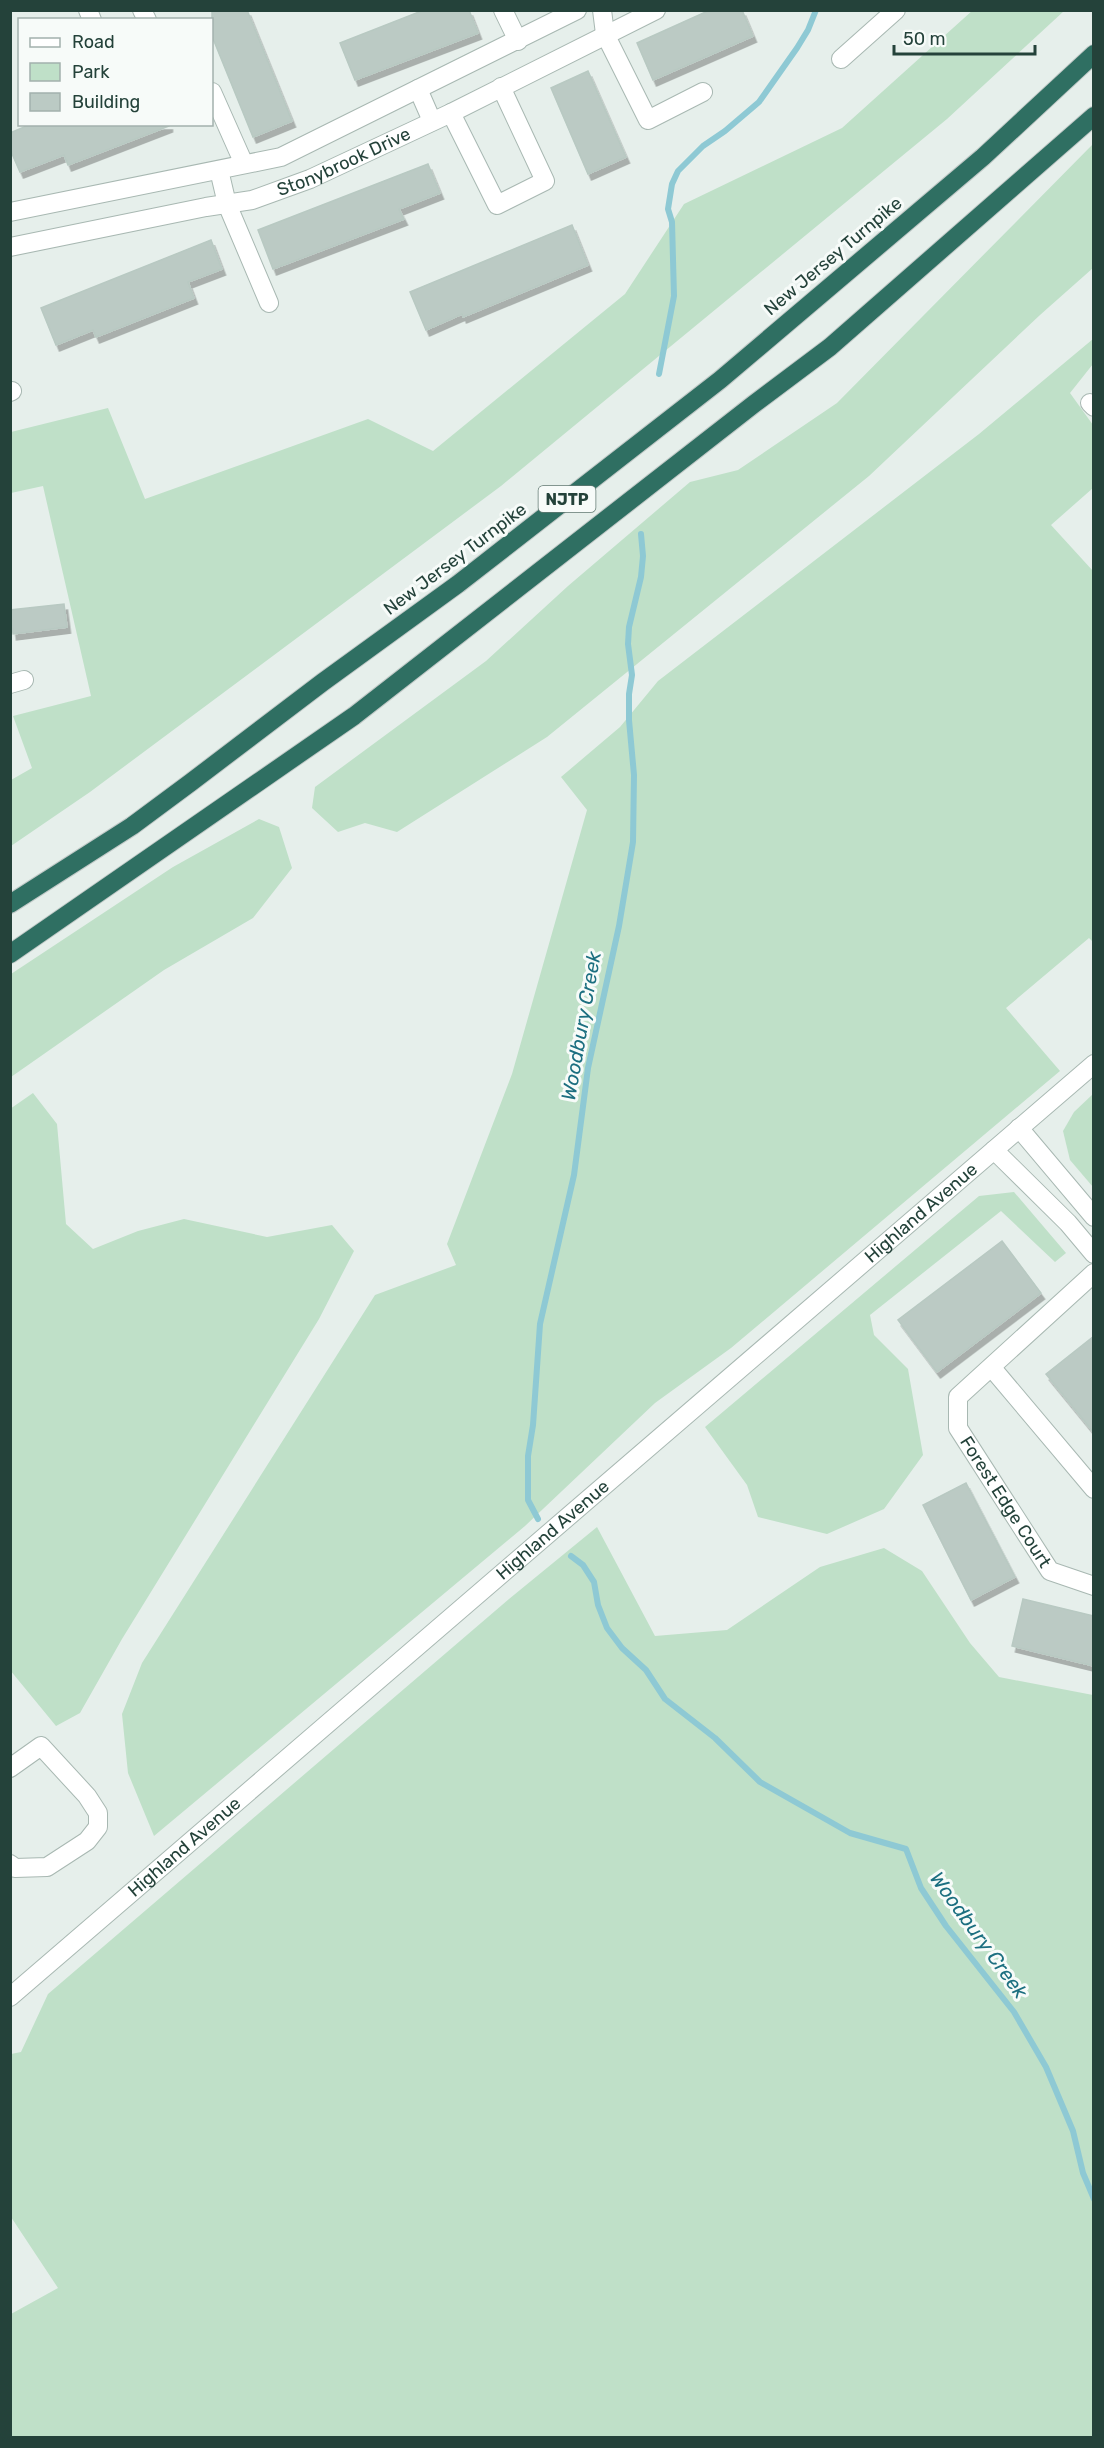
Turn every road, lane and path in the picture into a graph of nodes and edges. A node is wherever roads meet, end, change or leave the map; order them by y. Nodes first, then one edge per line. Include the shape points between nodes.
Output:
1 (503, 10) edge
2 (577, 10) edge
3 (602, 10) edge
4 (656, 10) edge
5 (896, 10) edge
6 (605, 34) junction
7 (518, 41) junction
8 (1094, 54) edge
9 (841, 59) dead end
10 (501, 87) junction
11 (418, 89) junction
12 (703, 92) dead end
13 (213, 94) edge
14 (452, 113) junction
15 (1094, 116) edge
16 (432, 121) junction
17 (244, 164) junction
18 (219, 170) junction
19 (227, 204) junction
20 (10, 212) edge
21 (10, 248) edge
22 (268, 303) dead end
23 (10, 904) edge
24 (10, 954) edge
25 (1094, 1064) edge
26 (1019, 1128) junction
27 (994, 1150) junction
28 (1094, 1217) edge
29 (1094, 1254) edge
30 (1094, 1273) edge
31 (992, 1368) junction
32 (1094, 1489) edge
33 (1094, 1586) edge
34 (10, 1768) edge
35 (10, 1863) edge
36 (10, 1997) edge

1 - 7 street
2 - 7 street, Stonybrook Drive
3 - 6 street
4 - 6 street, Stonybrook Drive
5 - 9 street
6 - 10 street, Stonybrook Drive
6 - 12 street via 648,120
7 - 11 street, Stonybrook Drive
8 - 23 highway, New Jersey Turnpike / NJTP via 983,157 711,387 458,584 132,826
10 - 14 street, Stonybrook Drive
10 - 14 street via 545,181 497,205
11 - 16 street
11 - 17 street, Stonybrook Drive via 281,157
13 - 17 street
14 - 16 street, Stonybrook Drive
15 - 24 highway, NJTP via 830,347 354,716
16 - 19 street, Stonybrook Drive via 310,179 252,200
17 - 18 street, Stonybrook Drive
18 - 19 street
18 - 20 street, Stonybrook Drive
19 - 21 street, Stonybrook Drive
19 - 22 street
25 - 26 street, Highland Avenue
26 - 27 street, Highland Avenue
26 - 28 street
27 - 29 street
27 - 36 street, Highland Avenue
30 - 31 street, Forest Edge Court
31 - 32 street
31 - 33 street, Forest Edge Court via 958,1397 958,1428 1050,1571
34 - 35 street via 41,1746 98,1813 98,1827 87,1841 46,1867 15,1868

